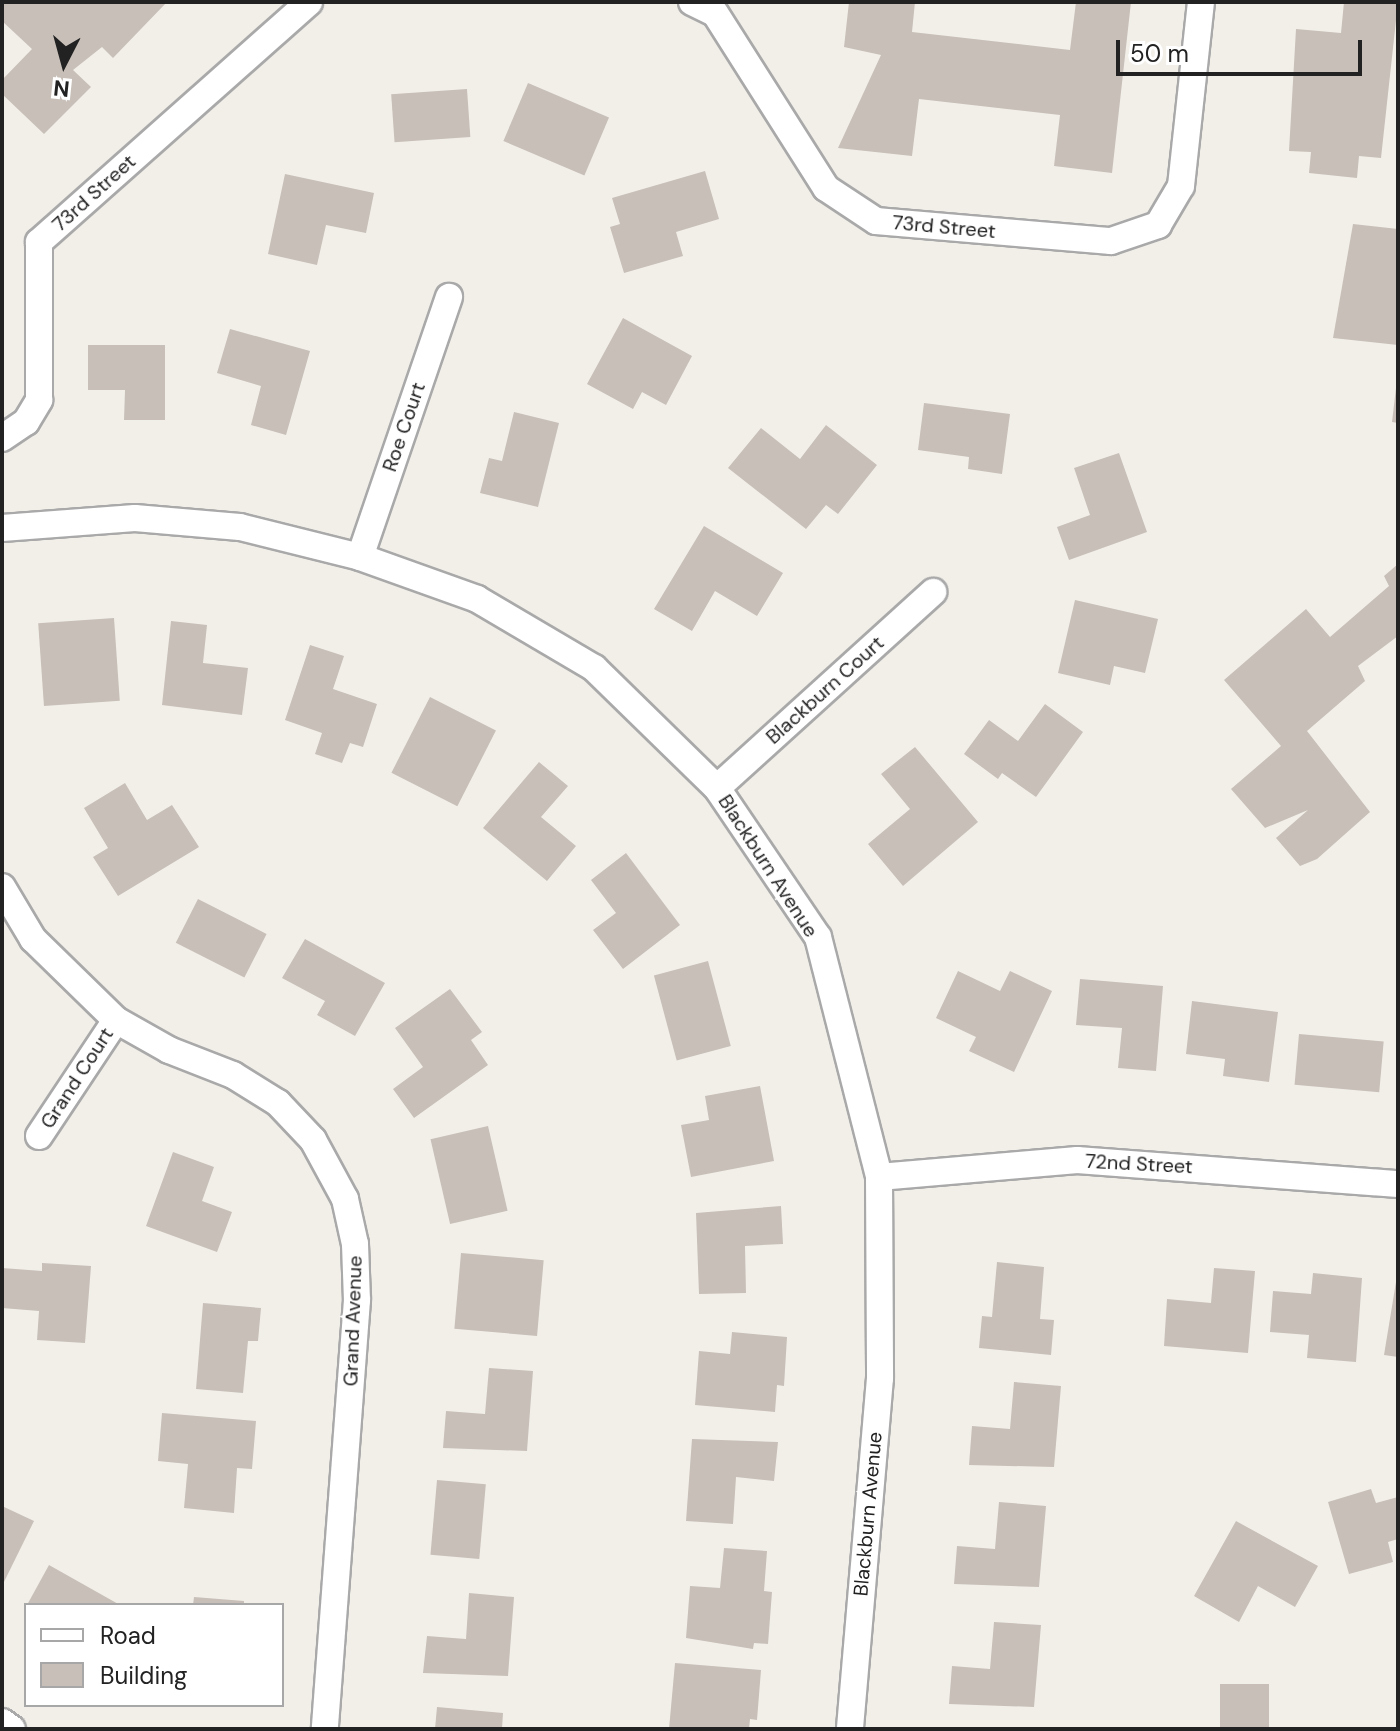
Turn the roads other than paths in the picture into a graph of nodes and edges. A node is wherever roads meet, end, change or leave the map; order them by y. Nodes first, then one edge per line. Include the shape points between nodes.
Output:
1 (309, 2) edge
2 (692, 2) edge
3 (1201, 2) edge
4 (449, 297) dead end
5 (2, 438) edge
6 (2, 528) edge
7 (360, 557) junction
8 (933, 592) dead end
9 (717, 788) junction
10 (2, 887) edge
11 (116, 1020) junction
12 (39, 1136) dead end
13 (879, 1177) junction
14 (1398, 1184) edge
15 (2, 1722) edge
16 (12, 1729) edge
17 (325, 1729) edge
18 (850, 1729) edge

1 - 5 street, 73rd Street via 39,242 39,400 26,422
2 - 3 street, 73rd Street via 715,13 826,188 876,221 1111,241 1158,225 1181,186
4 - 7 street, Roe Court
6 - 7 street, Blackburn Avenue via 135,518 240,527
7 - 9 street, Blackburn Avenue via 477,599 594,668
8 - 9 street, Blackburn Court
9 - 13 street, Blackburn Avenue via 818,937
10 - 11 street, Grand Avenue via 33,939
11 - 12 street, Grand Court
11 - 17 street, Grand Avenue via 169,1050 233,1075 278,1103 313,1140 345,1199 355,1244 357,1300
13 - 14 street, 72nd Street via 1077,1160
13 - 18 street, Blackburn Avenue via 880,1378
15 - 16 street

